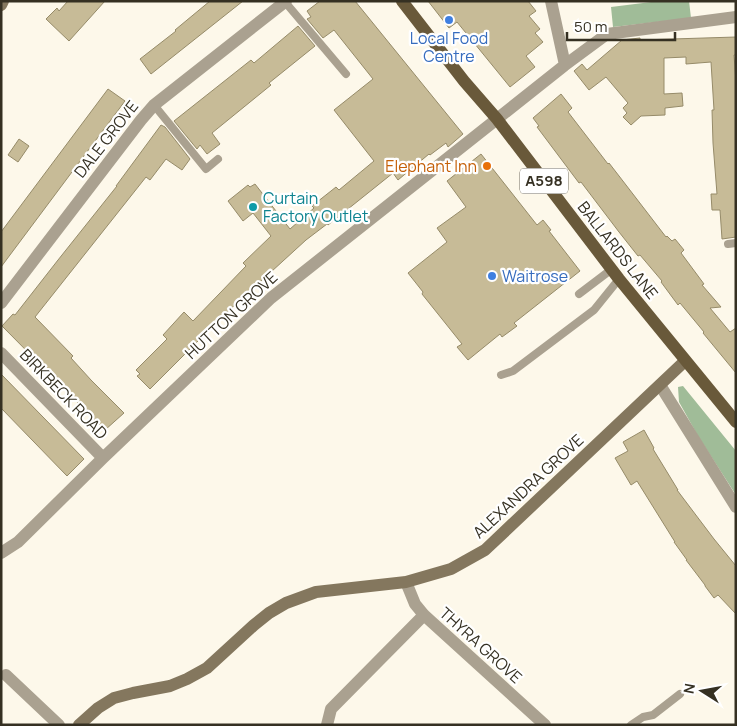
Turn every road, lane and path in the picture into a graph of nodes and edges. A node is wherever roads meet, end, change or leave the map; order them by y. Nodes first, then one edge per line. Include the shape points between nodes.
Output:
1 (3, 1) edge
2 (286, 1) edge
3 (402, 1) edge
4 (551, 1) edge
5 (1, 4) edge
6 (736, 17) edge
7 (565, 65) junction
8 (346, 74) dead end
9 (154, 105) junction
10 (497, 119) junction
11 (218, 159) dead end
12 (615, 274) junction
13 (580, 294) dead end
14 (1, 304) edge
15 (1, 353) edge
16 (685, 362) junction
17 (502, 375) dead end
18 (660, 385) junction
19 (736, 422) edge
20 (103, 458) junction
21 (736, 507) edge
22 (1, 553) edge
23 (406, 582) junction
24 (424, 615) junction
25 (6, 675) dead end
26 (680, 694) dead end
27 (59, 725) edge
28 (79, 725) edge
29 (327, 725) edge
30 (545, 725) edge
31 (631, 725) edge

1 - 5 street
2 - 8 lane
2 - 9 street, DALE GROVE
3 - 10 main road, BALLARDS LANE / A598
4 - 7 street
6 - 7 street, HUTTON GROVE via 607,34
7 - 10 street, HUTTON GROVE
9 - 11 lane via 206,169
9 - 14 street, DALE GROVE
10 - 12 main road, BALLARDS LANE / A598
10 - 20 street, HUTTON GROVE via 271,298
12 - 13 lane
12 - 16 main road, BALLARDS LANE / A598
12 - 17 lane via 594,310 514,371
15 - 20 street, BIRKBECK ROAD
16 - 18 street, ALEXANDRA GROVE
16 - 19 main road, BALLARDS LANE / A598
18 - 21 street
18 - 23 street, ALEXANDRA GROVE via 485,550 451,569
20 - 22 street, HUTTON GROVE via 18,542
23 - 24 street, THYRA GROVE via 415,604
23 - 28 street, ALEXANDRA GROVE via 316,592 286,603 254,625 207,668 170,686 114,698
24 - 29 street via 331,708
24 - 30 street, THYRA GROVE
25 - 27 street
26 - 31 lane via 653,716 643,717

